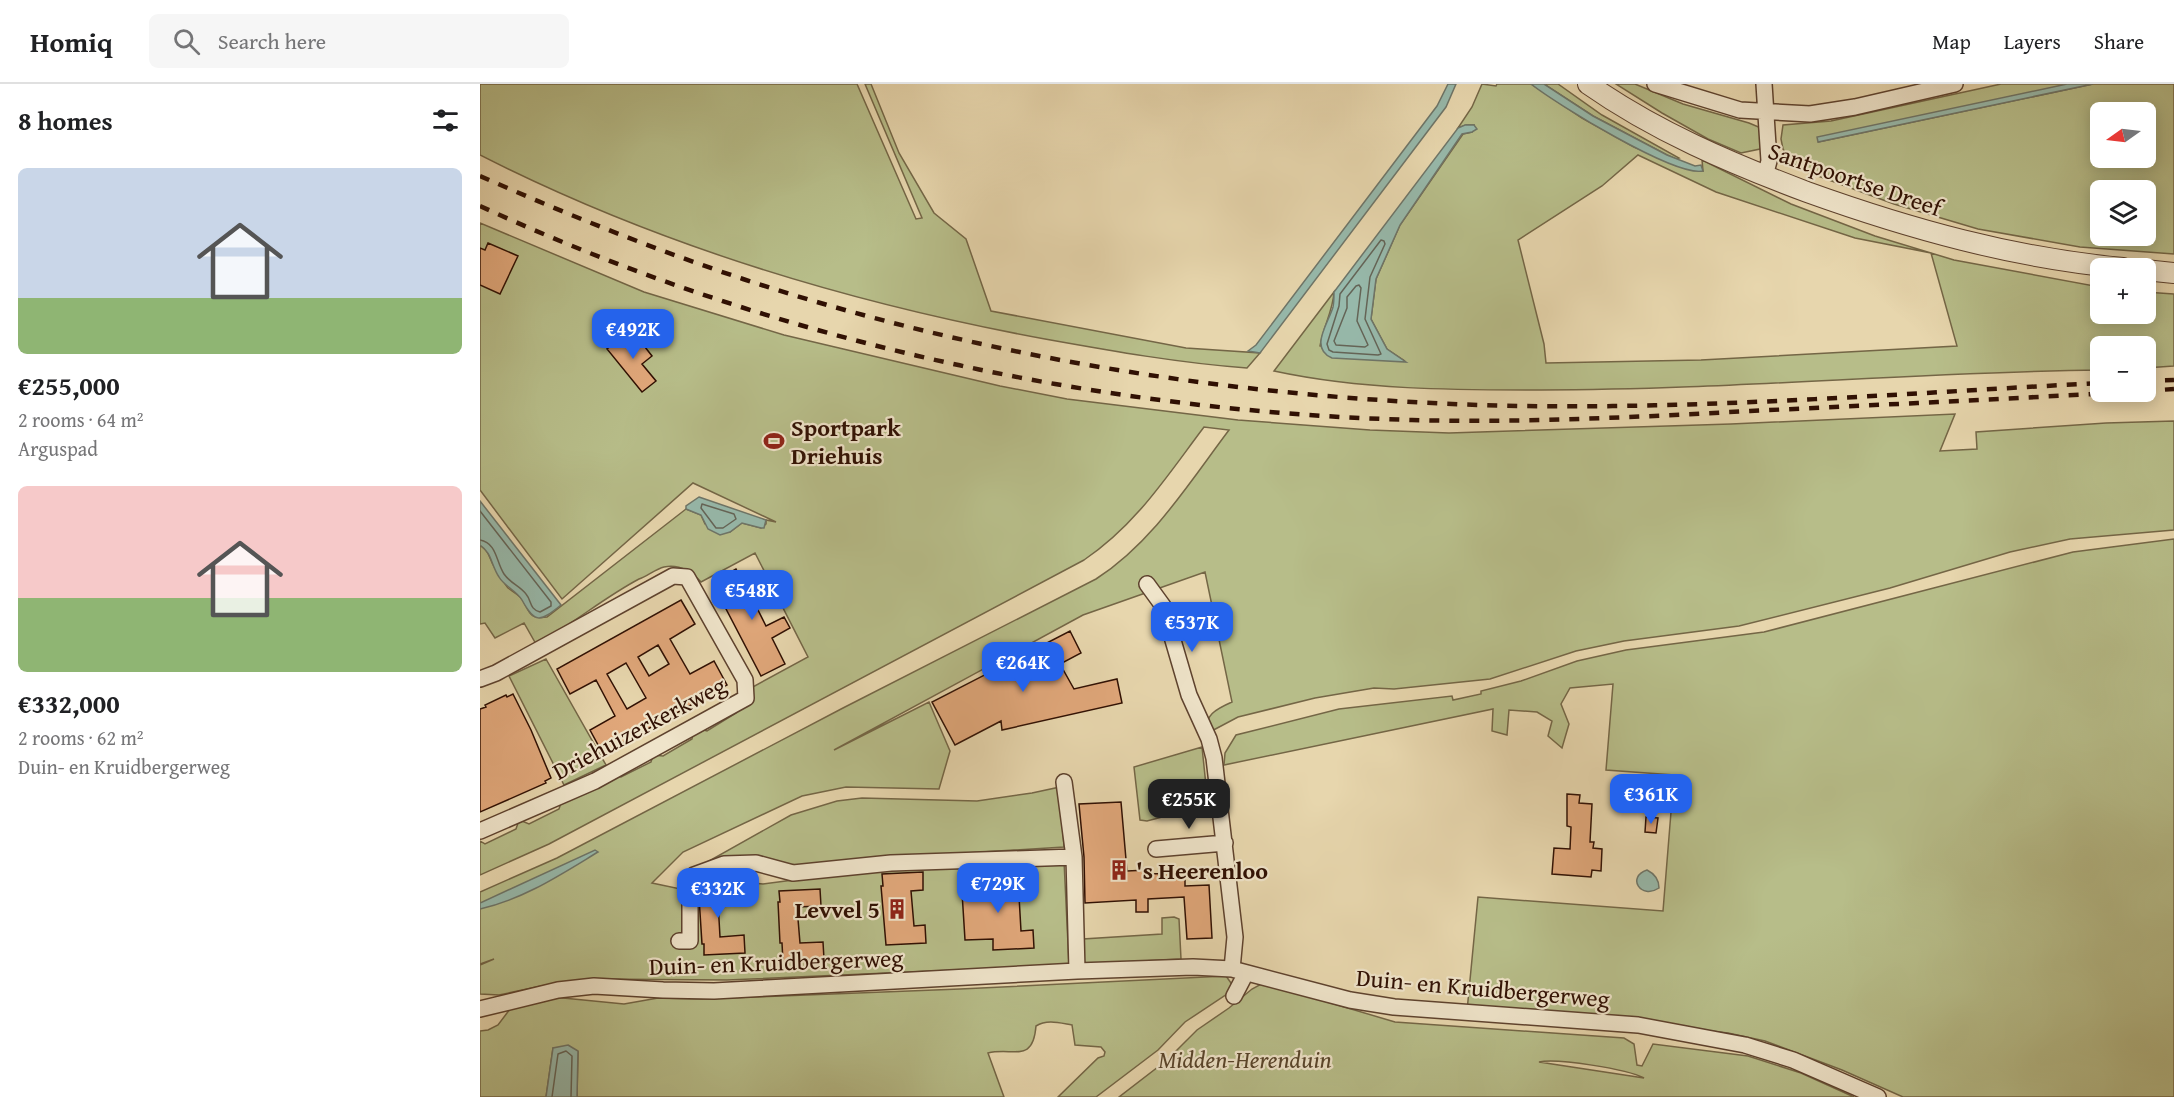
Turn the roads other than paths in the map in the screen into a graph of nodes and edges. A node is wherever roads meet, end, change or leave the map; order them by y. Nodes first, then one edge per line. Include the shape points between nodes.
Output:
1 (1588, 84) edge
2 (1655, 84) edge
3 (1764, 84) edge
4 (1955, 84) edge
5 (1766, 112) junction
6 (1765, 176) junction
7 (2090, 264) edge
8 (2156, 271) edge
9 (2174, 273) edge
10 (1147, 584) dead end
11 (480, 679) edge
12 (1064, 782) dead end
13 (480, 831) edge
14 (1225, 843) junction
15 (1156, 849) dead end
16 (1074, 857) junction
17 (679, 941) dead end
18 (1077, 971) junction
19 (1239, 971) junction
20 (1234, 996) dead end
21 (480, 1010) edge
22 (1878, 1097) edge

1 - 6 street, Santpoortse Dreef via 1656,127
2 - 5 street via 1740,110
3 - 5 street
4 - 5 street via 1809,114
5 - 6 street
6 - 7 street, Santpoortse Dreef via 1859,211 1990,249
8 - 9 street
10 - 14 street via 1163,606 1189,695 1211,749
11 - 13 street, Driehuizerkerkweg via 673,576 687,577 745,680 746,698 595,781
12 - 16 street
14 - 15 street
14 - 19 street
16 - 17 street, Duin- en Kruidbergerweg via 891,863 793,873 756,863 724,864 689,878 690,941
16 - 18 street
18 - 19 street, Duin- en Kruidbergerweg via 1193,967
18 - 21 street, Duin- en Kruidbergerweg via 714,991 594,986 558,990
19 - 20 street
19 - 22 street, Duin- en Kruidbergerweg via 1350,1000 1394,1007 1638,1025 1734,1043 1793,1060

